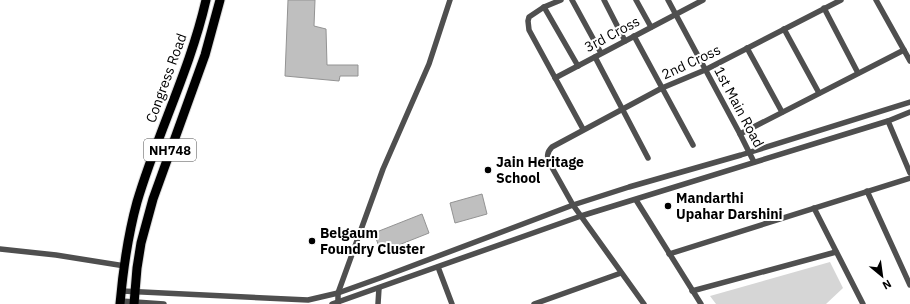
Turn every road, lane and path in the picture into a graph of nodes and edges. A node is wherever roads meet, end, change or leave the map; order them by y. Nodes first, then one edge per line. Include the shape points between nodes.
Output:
1 (206, 0) edge
2 (220, 0) edge
3 (450, 0) edge
4 (560, 0) edge
5 (572, 0) edge
6 (604, 0) edge
7 (636, 0) edge
8 (668, 0) edge
9 (703, 0) edge
10 (840, 0) edge
11 (876, 0) edge
12 (544, 7) junction
13 (824, 8) junction
14 (675, 14) junction
15 (651, 27) junction
16 (784, 29) junction
17 (634, 36) junction
18 (625, 41) junction
19 (747, 48) junction
20 (904, 50) junction
21 (601, 53) junction
22 (595, 57) junction
23 (910, 61) edge
24 (578, 66) junction
25 (705, 70) junction
26 (858, 73) junction
27 (555, 78) junction
28 (662, 88) junction
29 (819, 93) junction
30 (910, 102) edge
31 (622, 109) junction
32 (782, 112) junction
33 (910, 112) edge
34 (888, 121) junction
35 (583, 129) junction
36 (740, 134) junction
37 (693, 145) dead end
38 (749, 152) junction
39 (648, 158) dead end
40 (754, 162) junction
41 (910, 173) edge
42 (910, 178) edge
43 (867, 191) junction
44 (636, 200) junction
45 (573, 205) junction
46 (814, 208) junction
47 (581, 216) junction
48 (0, 249) edge
49 (836, 252) junction
50 (669, 254) junction
51 (125, 266) junction
52 (438, 267) junction
53 (621, 272) junction
54 (910, 285) edge
55 (379, 288) junction
56 (122, 291) junction
57 (692, 291) junction
58 (135, 292) junction
59 (338, 293) junction
60 (120, 302) edge
61 (338, 302) junction
62 (134, 303) edge
63 (642, 303) edge
64 (164, 304) edge
65 (332, 304) edge
66 (378, 304) edge
67 (452, 304) edge
68 (534, 304) edge
69 (701, 304) edge
70 (863, 304) edge

1 - 51 highway, Congress Road / NH748 via 188,64 137,202
2 - 58 highway, NH748 via 205,55 153,199 141,243
3 - 59 street via 429,64 383,169
4 - 12 street
5 - 21 street
6 - 18 street
7 - 15 street
8 - 14 street, 1st Main Road
9 - 14 street, 3rd Cross
10 - 13 street, 2nd Cross
11 - 20 street
12 - 24 street
12 - 27 street via 530,18 527,26
13 - 16 street, 2nd Cross
13 - 26 street
14 - 15 street, 3rd Cross
14 - 25 street, 1st Main Road
15 - 17 street, 3rd Cross
16 - 19 street, 2nd Cross
16 - 29 street
17 - 18 street, 3rd Cross
17 - 28 street
18 - 21 street, 3rd Cross
19 - 25 street, 2nd Cross
19 - 32 street
20 - 23 street
20 - 26 street
21 - 22 street, 3rd Cross
22 - 24 street, 3rd Cross
22 - 31 street
24 - 27 street, 3rd Cross
25 - 28 street, 2nd Cross
25 - 36 street, 1st Main Road
26 - 29 street
27 - 35 street
28 - 31 street, 2nd Cross
28 - 37 street
29 - 32 street
30 - 38 street
31 - 35 street, 2nd Cross
31 - 39 street
32 - 36 street
33 - 34 street
34 - 40 street
34 - 41 street
35 - 45 street, 2nd Cross via 552,147 547,158
36 - 38 street, 1st Main Road
38 - 40 street, 1st Main Road
38 - 45 street
40 - 44 street
42 - 43 street
43 - 46 street
43 - 54 street
44 - 47 street
44 - 50 street
45 - 47 street
45 - 59 street
46 - 49 street
46 - 50 street
47 - 52 street
47 - 53 street
48 - 51 street
49 - 57 street
49 - 70 street
50 - 57 street
51 - 56 highway, Congress Road / NH748
52 - 55 street
52 - 67 street
53 - 63 street
53 - 68 street
55 - 61 street
55 - 66 street
56 - 58 street
56 - 60 highway, Congress Road / NH748
57 - 69 street
58 - 59 street via 308,300
58 - 62 highway, NH748
59 - 61 street
60 - 62 street
61 - 65 street
62 - 64 street

